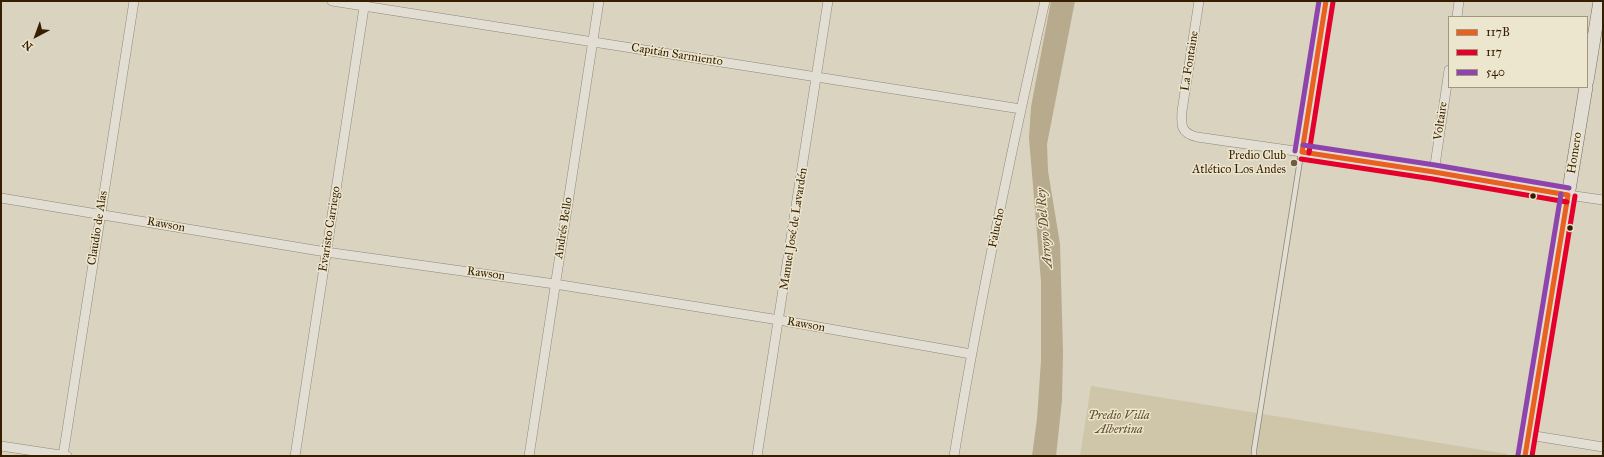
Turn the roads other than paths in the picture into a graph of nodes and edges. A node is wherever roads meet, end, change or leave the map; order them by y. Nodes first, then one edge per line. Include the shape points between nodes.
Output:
1 (134, 1) edge
2 (332, 1) edge
3 (599, 1) edge
4 (828, 1) edge
5 (1045, 1) edge
6 (1199, 1) edge
7 (1326, 1) edge
8 (1459, 1) edge
9 (1600, 1) edge
10 (364, 3) edge
11 (1457, 16) edge
12 (593, 41) junction
13 (1588, 75) edge
14 (817, 77) junction
15 (1448, 77) edge
16 (1586, 88) edge
17 (1021, 110) junction
18 (1302, 152) junction
19 (1434, 172) junction
20 (1568, 195) junction
21 (1, 198) edge
22 (1603, 200) edge
23 (100, 214) junction
24 (326, 252) junction
25 (555, 284) junction
26 (780, 320) junction
27 (971, 354) junction
28 (1529, 435) junction
29 (1, 446) edge
30 (1603, 447) edge
31 (64, 456) edge
32 (295, 456) edge
33 (529, 456) edge
34 (757, 456) edge
35 (954, 456) edge
36 (1254, 456) edge
37 (1525, 456) edge

1 - 23 street, Claudio de Alas
2 - 10 street, Capitán Sarmiento
3 - 12 street, Andrés Bello
4 - 14 street, Manuel José de Lavardén
5 - 17 street, Falucho
6 - 18 street, La Fontaine via 1181,122 1184,130 1189,135
7 - 18 main road
8 - 11 street
9 - 13 main road
10 - 12 street, Capitán Sarmiento
10 - 24 street, Evaristo Carriego
12 - 14 street, Capitán Sarmiento
12 - 25 street, Andrés Bello
14 - 17 street, Capitán Sarmiento
14 - 26 street, Manuel José de Lavardén
15 - 19 street, Voltaire
16 - 20 main road, Homero
17 - 27 street, Falucho
18 - 19 main road
18 - 36 lane
19 - 20 main road
20 - 22 street
20 - 28 main road, Homero
21 - 23 street, Rawson
23 - 24 street, Rawson
23 - 31 street, Claudio de Alas
24 - 25 street, Rawson
24 - 32 street, Evaristo Carriego
25 - 26 street, Rawson
25 - 33 street, Andrés Bello
26 - 27 street, Rawson
26 - 34 street, Manuel José de Lavardén
27 - 35 street, Falucho
28 - 30 street
28 - 37 main road, Homero
29 - 31 street

